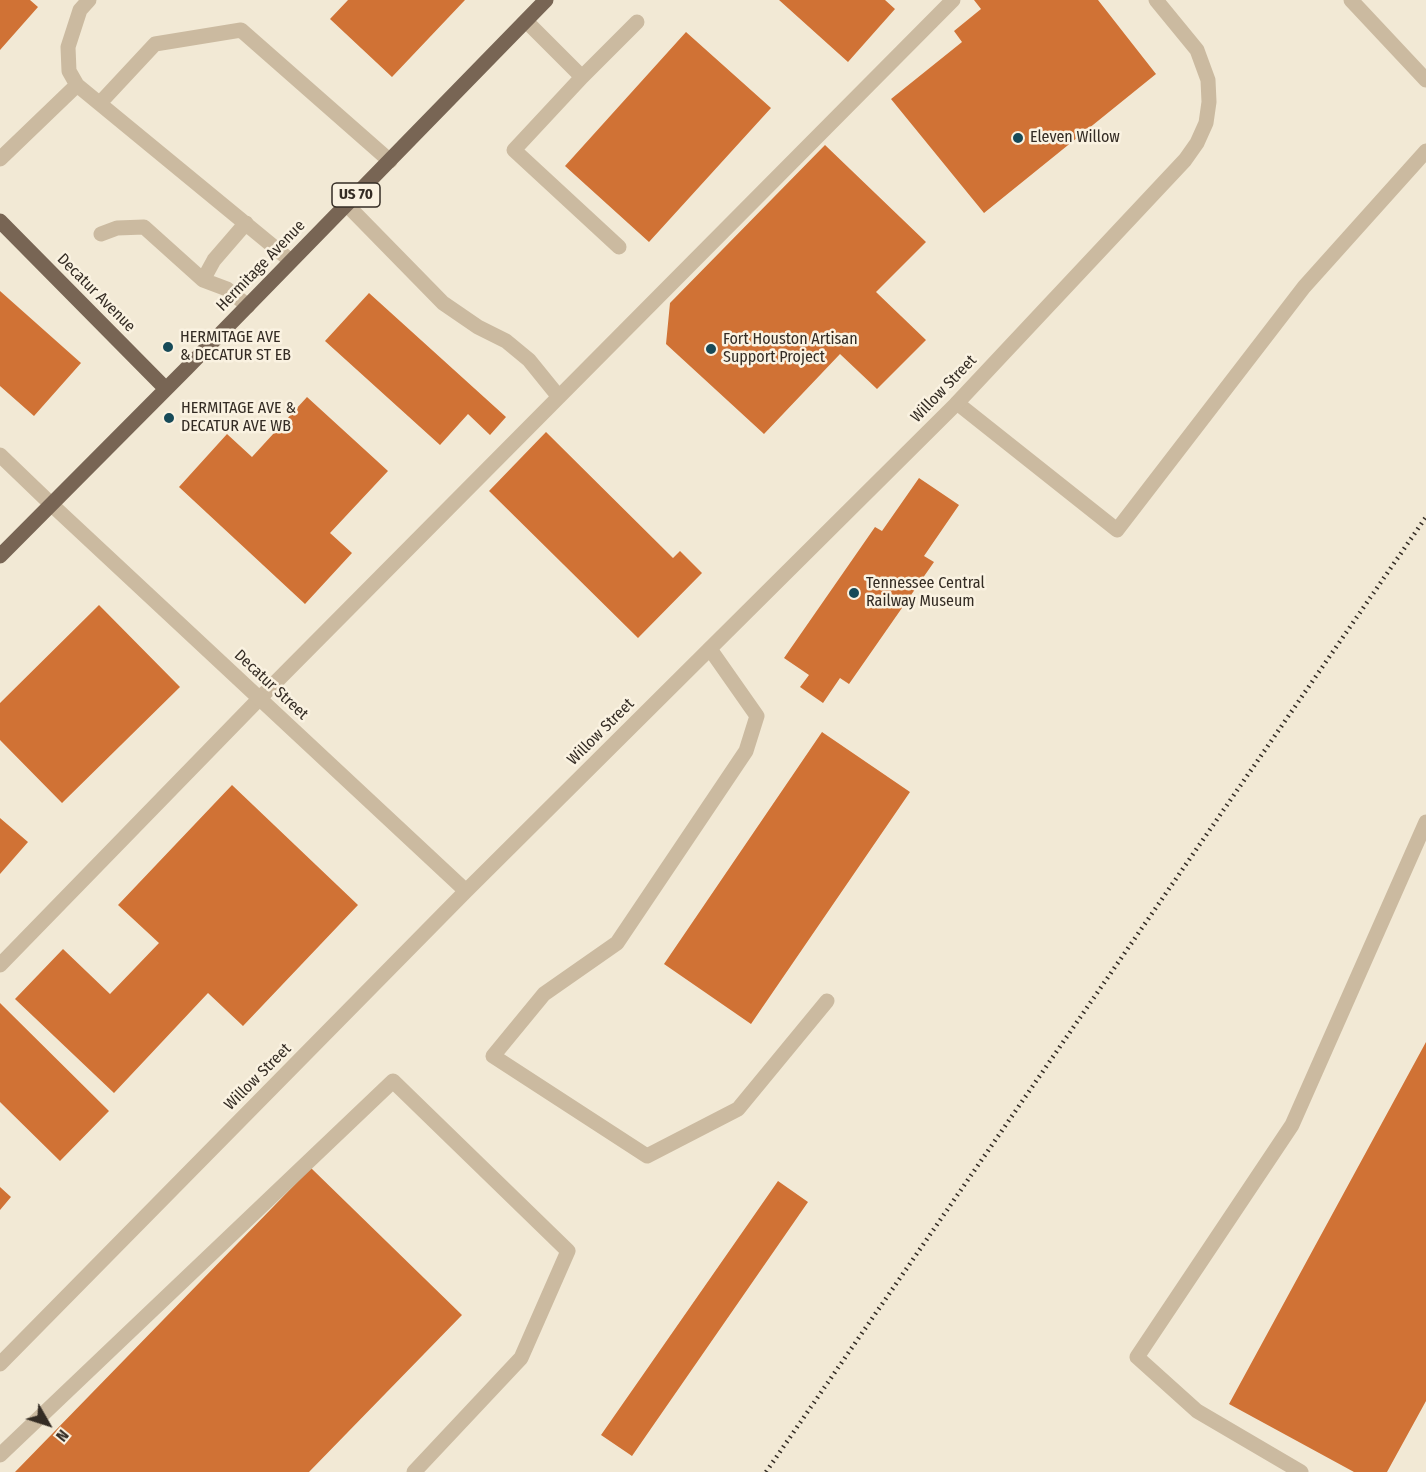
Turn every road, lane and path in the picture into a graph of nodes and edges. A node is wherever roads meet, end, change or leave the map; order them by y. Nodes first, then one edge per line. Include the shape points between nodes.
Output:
1 (89, 0) edge
2 (546, 0) edge
3 (953, 0) edge
4 (1156, 0) edge
5 (1351, 0) edge
6 (526, 21) junction
7 (637, 22) dead end
8 (582, 77) junction
9 (1426, 80) edge
10 (77, 85) junction
11 (100, 103) junction
12 (1426, 151) edge
13 (0, 159) edge
14 (390, 161) junction
15 (347, 205) junction
16 (0, 222) edge
17 (246, 223) junction
18 (101, 234) dead end
19 (619, 247) dead end
20 (291, 261) junction
21 (203, 280) junction
22 (248, 306) junction
23 (166, 389) junction
24 (559, 397) junction
25 (957, 403) junction
26 (0, 455) edge
27 (52, 505) junction
28 (0, 556) edge
29 (710, 649) junction
30 (259, 699) junction
31 (1426, 822) edge
32 (466, 891) junction
33 (0, 965) edge
34 (827, 1001) dead end
35 (0, 1364) edge
36 (0, 1455) edge
37 (414, 1472) edge
38 (1301, 1472) edge

1 - 10 street via 80,9 68,47 69,71
2 - 6 main road, Hermitage Avenue / US 70
3 - 24 street
4 - 25 street, Willow Street via 1202,60 1208,80 1208,112 1197,143
5 - 9 street
6 - 8 street
6 - 14 main road, Hermitage Avenue / US 70
7 - 8 street
8 - 19 street via 514,150
10 - 11 street
10 - 13 street
11 - 14 street via 155,44 241,30
11 - 17 street
12 - 25 street via 1304,287 1117,530
14 - 15 main road, Hermitage Avenue / US 70
15 - 20 main road, Hermitage Avenue / US 70
15 - 24 street via 443,303 506,341 529,360
16 - 23 main road, Decatur Avenue
17 - 20 street
17 - 21 street via 214,260
18 - 21 street via 117,228 144,227
20 - 22 main road, Hermitage Avenue / US 70
21 - 22 street via 227,289
22 - 23 main road, Hermitage Avenue / US 70
23 - 27 main road, Hermitage Avenue / US 70
24 - 30 street
25 - 29 street, Willow Street
26 - 27 street, Decatur Street
27 - 28 main road, Hermitage Avenue / US 70
27 - 30 street, Decatur Street
29 - 32 street, Willow Street
29 - 34 street via 757,716 746,751 617,942 544,994 493,1056 647,1156 738,1109
30 - 32 street, Decatur Street
30 - 33 street
31 - 38 street via 1292,1125 1137,1357 1197,1411
32 - 35 street, Willow Street
36 - 37 street via 393,1081 568,1251 521,1358

